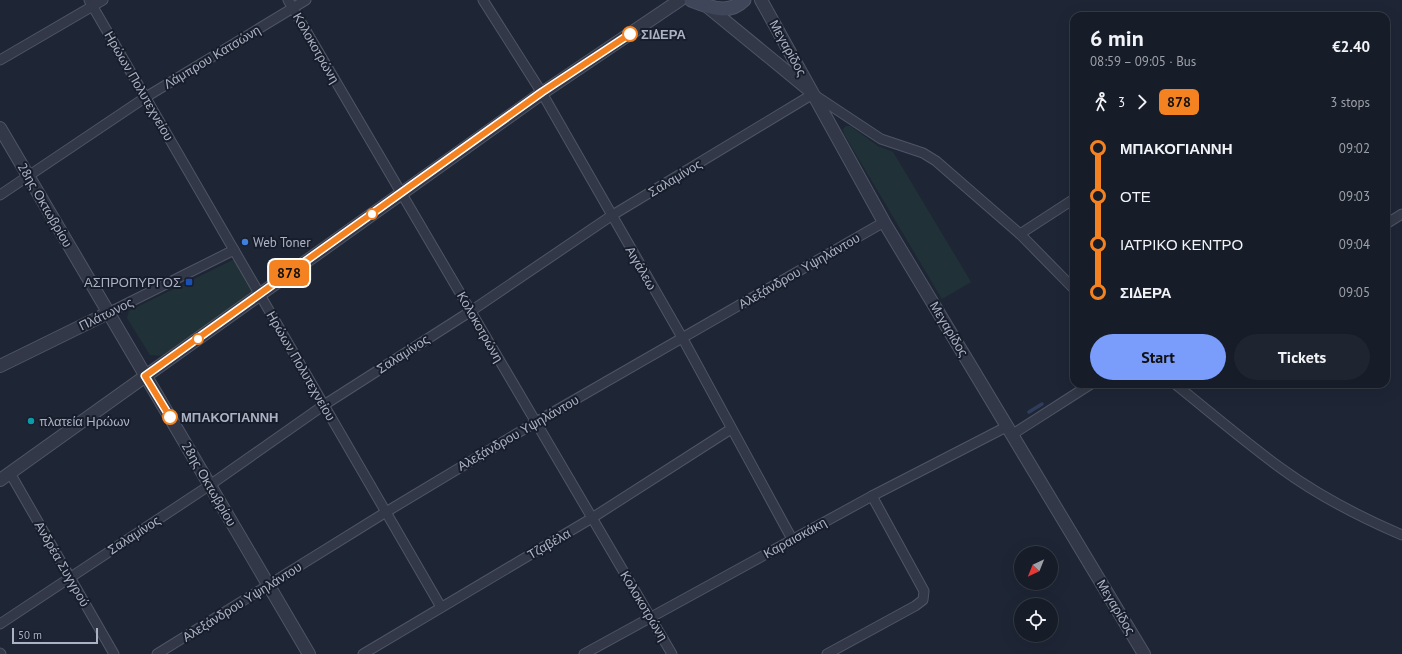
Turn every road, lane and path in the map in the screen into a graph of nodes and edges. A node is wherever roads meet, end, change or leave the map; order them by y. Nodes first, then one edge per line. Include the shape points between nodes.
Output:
1 (103, 0) edge
2 (306, 0) edge
3 (483, 0) edge
4 (680, 0) edge
5 (691, 0) edge
6 (744, 0) edge
7 (761, 0) edge
8 (91, 3) edge
9 (290, 4) edge
10 (708, 7) junction
11 (0, 60) edge
12 (542, 92) junction
13 (813, 94) junction
14 (146, 97) junction
15 (0, 128) edge
16 (28, 176) junction
17 (401, 193) junction
18 (0, 195) edge
19 (1070, 201) edge
20 (1402, 214) edge
21 (611, 216) junction
22 (884, 222) junction
23 (1390, 222) edge
24 (1020, 234) junction
25 (234, 250) junction
26 (1070, 285) edge
27 (260, 294) junction
28 (471, 311) junction
29 (108, 313) junction
30 (682, 339) junction
31 (0, 366) edge
32 (145, 376) junction
33 (1085, 388) edge
34 (1180, 388) edge
35 (324, 405) junction
36 (536, 422) junction
37 (731, 429) junction
38 (1011, 430) junction
39 (5, 477) edge
40 (210, 485) junction
41 (872, 496) junction
42 (386, 512) junction
43 (592, 518) junction
44 (1402, 535) edge
45 (792, 539) junction
46 (70, 577) junction
47 (269, 585) junction
48 (441, 607) junction
49 (651, 618) junction
50 (0, 624) edge
51 (114, 654) edge
52 (158, 654) edge
53 (309, 654) edge
54 (363, 654) edge
55 (584, 654) edge
56 (672, 654) edge
57 (827, 654) edge
58 (1144, 654) edge

1 - 8 street
2 - 9 street, Λάμπρου Κατσώνη
3 - 12 street, Αιγάλεω
4 - 12 street
5 - 10 main road
6 - 10 main road via 724,9
7 - 13 street, Μεγαρίδος
8 - 11 street
8 - 14 street, Ηρώων Πολυτεχνείου
9 - 14 street, Λάμπρου Κατσώνη
9 - 17 street, Κολοκοτρώνη
10 - 13 street
12 - 17 street
12 - 21 street, Αιγάλεω
13 - 21 street, Σαλαμίνος
13 - 22 street, Μεγαρίδος
13 - 24 street via 881,139 923,153 936,161
14 - 16 street, Λάμπρου Κατσώνη
14 - 25 street, Ηρώων Πολυτεχνείου
15 - 16 street, 28ης Οκτωβρίου
16 - 18 street, Λάμπρου Κατσώνη
16 - 29 street, 28ης Οκτωβρίου
17 - 27 street
17 - 28 street, Κολοκοτρώνη
19 - 24 street
20 - 23 street
21 - 28 street, Σαλαμίνος
21 - 30 street, Αιγάλεω
22 - 30 street, Αλεξάνδρου Υψηλάντου
22 - 38 street, Μεγαρίδος
24 - 26 street
25 - 27 street, Ηρώων Πολυτεχνείου
25 - 29 street, Πλάτωνος
27 - 32 street
27 - 35 street, Ηρώων Πολυτεχνείου
28 - 35 street, Σαλαμίνος
28 - 36 street, Κολοκοτρώνη
29 - 31 street, Πλάτωνος
29 - 32 street, 28ης Οκτωβρίου
30 - 36 street, Αλεξάνδρου Υψηλάντου
30 - 37 street, Αιγάλεω
32 - 39 street
32 - 40 street, 28ης Οκτωβρίου
33 - 38 street, Καραισκάκη
34 - 44 street via 1283,470 1326,497
35 - 40 street, Σαλαμίνος
35 - 42 street, Ηρώων Πολυτεχνείου
36 - 42 street, Αλεξάνδρου Υψηλάντου
36 - 43 street, Κολοκοτρώνη
37 - 43 street, Τζαβέλα
37 - 45 street, Αιγάλεω
38 - 41 street, Καραισκάκη
38 - 58 street, Μεγαρίδος
39 - 46 street, Ανδρέα Συγγρού
40 - 46 street, Σαλαμίνος
40 - 47 street, 28ης Οκτωβρίου
41 - 45 street, Καραισκάκη
41 - 57 street via 924,591 923,600
42 - 47 street, Αλεξάνδρου Υψηλάντου
42 - 48 street, Ηρώων Πολυτεχνείου
43 - 48 street, Τζαβέλα
43 - 49 street, Κολοκοτρώνη
45 - 49 street, Καραισκάκη
46 - 50 street, Σαλαμίνος
46 - 51 street, Ανδρέα Συγγρού
47 - 52 street, Αλεξάνδρου Υψηλάντου
47 - 53 street, 28ης Οκτωβρίου
48 - 54 street, Τζαβέλα
49 - 55 street, Καραισκάκη
49 - 56 street, Κολοκοτρώνη

